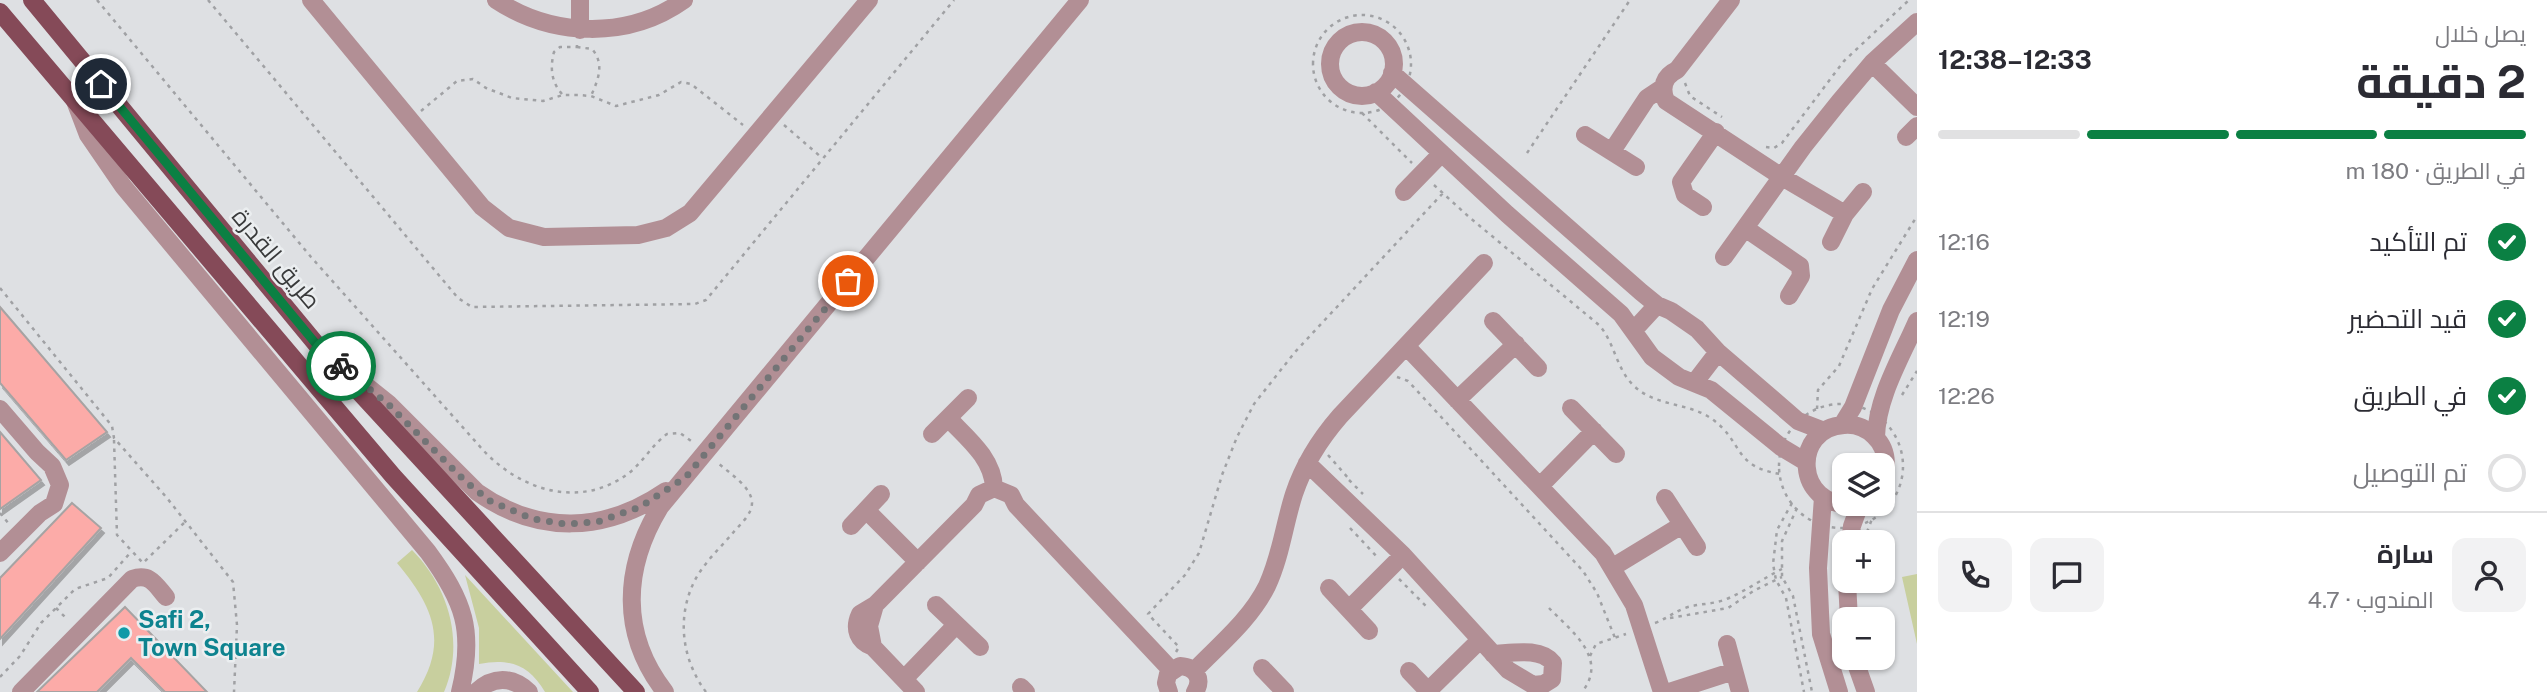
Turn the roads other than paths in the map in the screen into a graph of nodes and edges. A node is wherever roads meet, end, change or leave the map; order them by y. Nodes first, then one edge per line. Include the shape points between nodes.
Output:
1 (32, 0) edge
2 (311, 0) edge
3 (496, 0) edge
4 (580, 0) edge
5 (684, 0) edge
6 (869, 0) edge
7 (1080, 0) edge
8 (1731, 0) edge
9 (0, 12) edge
10 (1917, 22) edge
11 (579, 35) junction
12 (1872, 64) junction
13 (1392, 73) junction
14 (1681, 75) junction
15 (1662, 88) junction
16 (1382, 99) junction
17 (75, 102) junction
18 (1917, 107) edge
19 (1682, 109) junction
20 (1723, 128) junction
21 (1585, 135) dead end
22 (1612, 150) junction
23 (1441, 154) junction
24 (1636, 167) dead end
25 (1782, 177) junction
26 (1404, 192) dead end
27 (1863, 192) dead end
28 (1703, 207) dead end
29 (1845, 214) junction
30 (1745, 228) junction
31 (1831, 243) dead end
32 (1724, 257) dead end
33 (1917, 260) edge
34 (1484, 262) dead end
35 (1788, 296) dead end
36 (1657, 305) junction
37 (1493, 321) dead end
38 (1917, 321) edge
39 (1634, 330) junction
40 (1516, 344) junction
41 (1406, 346) junction
42 (1718, 352) junction
43 (326, 356) junction
44 (1538, 368) dead end
45 (1695, 382) junction
46 (968, 398) dead end
47 (1458, 400) junction
48 (1571, 408) dead end
49 (0, 409) edge
50 (948, 418) junction
51 (1842, 425) junction
52 (1594, 431) junction
53 (1824, 431) junction
54 (932, 434) dead end
55 (1876, 437) junction
56 (1616, 453) dead end
57 (1884, 453) edge
58 (1806, 462) junction
59 (1307, 463) junction
60 (686, 477) junction
61 (1540, 486) junction
62 (994, 488) junction
63 (881, 494) dead end
64 (1823, 497) junction
65 (1665, 498) dead end
66 (1832, 500) edge
67 (974, 505) junction
68 (1016, 505) junction
69 (866, 510) junction
70 (1682, 525) junction
71 (851, 526) dead end
72 (1697, 547) dead end
73 (0, 553) edge
74 (1403, 555) junction
75 (918, 562) junction
76 (1613, 567) junction
77 (1329, 588) dead end
78 (166, 597) dead end
79 (936, 605) dead end
80 (1349, 609) junction
81 (956, 625) junction
82 (1369, 631) dead end
83 (1480, 640) junction
84 (1727, 644) dead end
85 (979, 647) dead end
86 (1493, 654) dead end
87 (1172, 664) junction
88 (1262, 668) dead end
89 (1858, 670) edge
90 (1194, 671) junction
91 (1409, 671) dead end
92 (1734, 671) junction
93 (910, 685) edge
94 (1281, 691) edge
95 (1429, 691) edge
96 (21, 692) edge
97 (460, 692) edge
98 (476, 692) edge
99 (529, 692) edge
100 (590, 692) edge
101 (636, 692) edge
102 (664, 692) edge
103 (1170, 692) edge
104 (1195, 692) edge
105 (1661, 692) edge
106 (1669, 692) edge
107 (1740, 692) edge
108 (1839, 692) edge
109 (1866, 692) edge

1 - 43 main road, طريق القدرة
2 - 6 street via 490,215 509,228 544,237 638,235 666,228 690,213
3 - 11 street
4 - 11 street
5 - 11 street via 644,21
7 - 60 street
8 - 14 street
9 - 17 main road
10 - 12 street
12 - 18 street
12 - 25 street
13 - 16 street
13 - 16 street via 1392,54 1373,34 1354,33 1333,51 1331,70 1340,86 1357,95
13 - 36 street
14 - 15 street via 1667,77
14 - 19 street via 1675,86
15 - 19 street via 1666,101
15 - 22 street via 1647,98
16 - 23 street
17 - 97 street via 88,135 123,186 448,580 465,626 466,660
17 - 100 main road via 393,476
19 - 20 street
20 - 25 street
20 - 28 street via 1681,182 1685,195
21 - 22 street
22 - 24 street
23 - 26 street
23 - 39 street
25 - 29 street
25 - 30 street
27 - 29 street
29 - 31 street
30 - 32 street
30 - 35 street via 1800,266 1801,276
33 - 51 street
34 - 41 street
36 - 39 street
36 - 42 street via 1691,324
37 - 40 street
38 - 55 street via 1888,387 1885,419
39 - 45 street via 1652,358
40 - 44 street
40 - 47 street
41 - 47 street
41 - 59 street via 1331,427
42 - 45 street
42 - 53 street via 1798,421
43 - 60 street via 381,397 477,492 518,514 549,522 597,522 640,507
43 - 101 main road, طريق القدرة
45 - 58 street
46 - 50 street
47 - 61 street
48 - 52 street
49 - 73 street via 37,452 48,482 40,513
50 - 54 street
50 - 62 street via 986,459
51 - 53 street
51 - 55 street via 1860,427
52 - 56 street
52 - 61 street
53 - 58 street via 1811,444
55 - 57 street
58 - 64 street via 1810,481
59 - 74 street
59 - 90 street via 1262,596
60 - 102 street via 649,526 631,588 642,652
61 - 76 street
62 - 67 street via 979,495
62 - 68 street via 1006,491
63 - 69 street
64 - 66 street
64 - 108 street via 1818,568 1821,634
65 - 70 street
67 - 68 street via 995,500
67 - 75 street
68 - 87 street
69 - 71 street
69 - 75 street
70 - 72 street
70 - 76 street
74 - 80 street
74 - 83 street
75 - 93 street via 860,614 856,625 859,637
76 - 105 street via 1643,627
77 - 80 street
78 - 96 street via 148,577 132,579
79 - 81 street
80 - 82 street
81 - 85 street
81 - 93 street
83 - 86 street
83 - 95 street
84 - 92 street
87 - 90 street
87 - 103 street via 1166,683
88 - 94 street
89 - 109 street
90 - 104 street via 1199,682
91 - 95 street
92 - 106 street
92 - 107 street
98 - 99 street via 499,679 515,682

